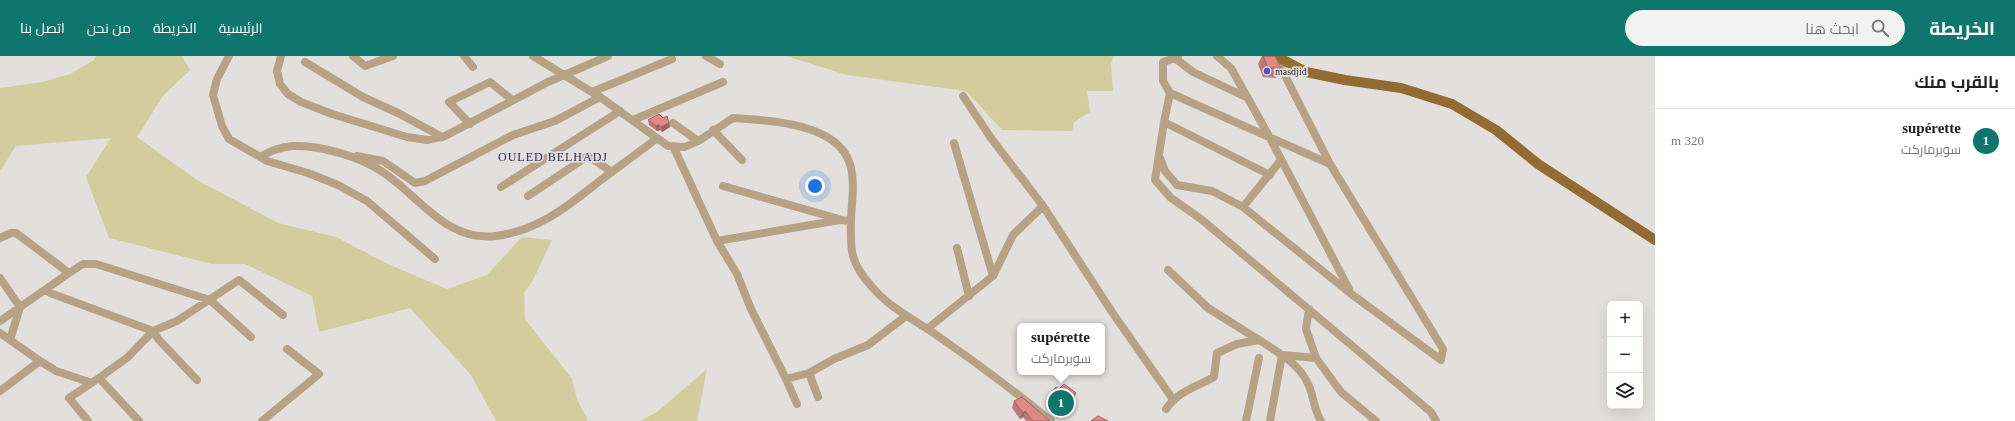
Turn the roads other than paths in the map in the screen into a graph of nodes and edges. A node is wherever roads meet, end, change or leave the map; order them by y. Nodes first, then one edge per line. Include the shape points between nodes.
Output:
1 (229, 56) edge
2 (281, 56) edge
3 (353, 56) edge
4 (392, 56) edge
5 (464, 56) edge
6 (608, 56) edge
7 (706, 56) edge
8 (1217, 56) edge
9 (1276, 56) edge
10 (537, 57) edge
11 (1176, 57) edge
12 (672, 59) dead end
13 (305, 62) dead end
14 (720, 64) dead end
15 (473, 67) dead end
16 (564, 74) junction
17 (723, 82) dead end
18 (592, 92) junction
19 (1170, 93) junction
20 (963, 96) dead end
21 (600, 97) junction
22 (1246, 97) junction
23 (512, 100) junction
24 (620, 111) junction
25 (633, 120) junction
26 (1164, 122) junction
27 (673, 123) dead end
28 (470, 124) junction
29 (713, 130) junction
30 (442, 137) junction
31 (657, 138) junction
32 (1270, 138) junction
33 (698, 141) junction
34 (954, 143) dead end
35 (674, 148) junction
36 (351, 156) junction
37 (260, 157) junction
38 (1160, 158) junction
39 (742, 160) dead end
40 (1281, 160) junction
41 (1330, 164) junction
42 (612, 172) junction
43 (1270, 175) junction
44 (723, 186) dead end
45 (502, 187) dead end
46 (528, 196) dead end
47 (1043, 206) junction
48 (1243, 207) junction
49 (840, 220) junction
50 (851, 221) junction
51 (0, 238) edge
52 (718, 240) junction
53 (1655, 240) edge
54 (957, 248) dead end
55 (435, 259) dead end
56 (1168, 270) dead end
57 (68, 272) junction
58 (993, 276) junction
59 (0, 278) edge
60 (46, 289) junction
61 (1350, 292) junction
62 (969, 296) junction
63 (210, 300) junction
64 (20, 307) junction
65 (1310, 309) junction
66 (283, 315) dead end
67 (906, 316) junction
68 (0, 321) edge
69 (927, 329) junction
70 (153, 331) junction
71 (0, 333) edge
72 (251, 337) dead end
73 (10, 340) junction
74 (1259, 340) junction
75 (287, 349) dead end
76 (1282, 355) junction
77 (1259, 358) dead end
78 (1316, 358) junction
79 (40, 361) junction
80 (809, 373) junction
81 (786, 379) junction
82 (96, 380) junction
83 (197, 380) dead end
84 (0, 391) edge
85 (818, 397) dead end
86 (1172, 398) junction
87 (797, 404) dead end
88 (1166, 409) dead end
89 (88, 421) edge
90 (139, 421) edge
91 (262, 421) edge
92 (1051, 421) edge
93 (1246, 421) edge
94 (1270, 421) edge
95 (1321, 421) edge
96 (1376, 421) edge
97 (1436, 421) edge

1 - 37 street via 213,92 221,122 232,141
2 - 30 street via 276,72 278,81 305,105 389,132 434,140
3 - 4 street via 365,66
5 - 15 street
6 - 16 street
7 - 14 street
8 - 22 street via 1231,68
9 - 41 street
9 - 53 main road via 1306,72 1401,88 1452,104 1496,130 1538,164
10 - 16 street
11 - 19 street via 1163,62 1164,81
11 - 22 street via 1193,72
12 - 18 street
13 - 30 street via 363,97
16 - 18 street
16 - 23 street
17 - 25 street
18 - 21 street
19 - 26 street
19 - 32 street
20 - 47 street via 991,138
21 - 24 street
21 - 36 street via 555,121 504,139 425,181 415,183 383,161
22 - 32 street
23 - 28 street
23 - 28 street via 490,82 449,102
24 - 25 street
24 - 45 street
25 - 31 street
26 - 38 street
26 - 43 street
27 - 33 street
28 - 30 street
29 - 33 street
29 - 39 street
29 - 50 street via 733,118 799,125 834,141 845,151 849,160
31 - 35 street
31 - 42 street
32 - 40 street
32 - 41 street
33 - 35 street via 686,147
34 - 58 street
35 - 52 street
36 - 37 street via 312,146 292,145 278,146
36 - 42 street via 375,166 449,227 475,236 495,236 541,223
37 - 55 street via 338,185 367,201
38 - 48 street via 1165,171 1177,186 1206,189 1224,195
38 - 65 street via 1156,165 1155,180 1171,198 1201,219
40 - 43 street
40 - 61 street
41 - 61 street via 1443,349 1441,360
42 - 46 street via 588,156
43 - 48 street
44 - 49 street
47 - 58 street via 1013,235
47 - 86 street
48 - 61 street
49 - 50 street
49 - 52 street
50 - 67 street via 849,238 854,262 877,294
51 - 57 street via 16,233
52 - 81 street via 737,274 751,309
54 - 62 street
56 - 74 street via 1208,308
57 - 60 street
57 - 63 street via 83,264 96,264
58 - 62 street
59 - 64 street
60 - 64 street
60 - 70 street via 50,293
62 - 69 street
63 - 66 street via 239,280
63 - 70 street via 177,321
63 - 72 street
64 - 68 street
64 - 73 street
65 - 78 street via 1306,329
65 - 97 street via 1432,412
67 - 69 street
67 - 80 street via 868,345
69 - 92 street via 1002,382
70 - 82 street via 128,357
70 - 83 street
71 - 73 street
73 - 79 street
74 - 76 street
74 - 86 street via 1240,342 1217,353 1214,377
75 - 91 street via 319,374
76 - 78 street
76 - 94 street
76 - 95 street via 1297,367 1308,385 1316,414
77 - 93 street
78 - 96 street via 1341,392
79 - 82 street via 56,371
79 - 84 street
80 - 81 street
80 - 85 street
81 - 87 street
82 - 89 street via 68,398
82 - 90 street
86 - 88 street

